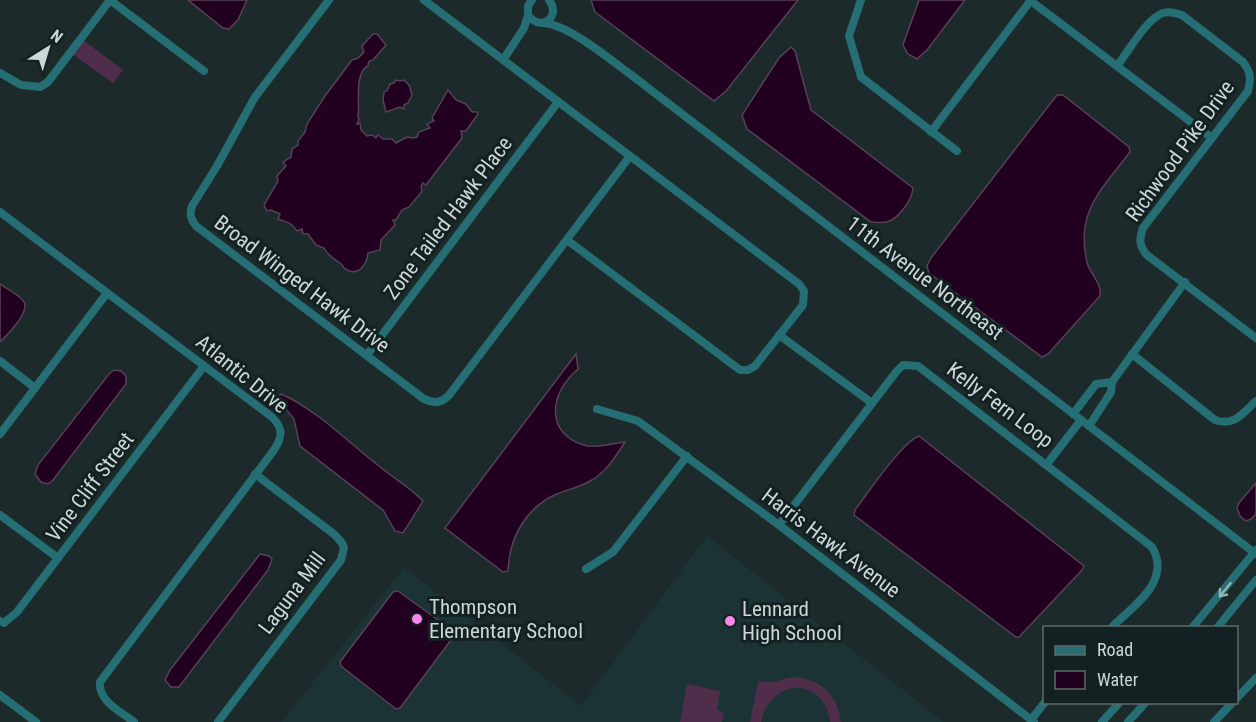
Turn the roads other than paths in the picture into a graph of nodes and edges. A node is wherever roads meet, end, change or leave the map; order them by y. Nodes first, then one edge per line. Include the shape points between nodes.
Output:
1 (110, 0) edge
2 (329, 0) edge
3 (424, 0) edge
4 (522, 0) edge
5 (532, 0) edge
6 (861, 0) edge
7 (1031, 0) edge
8 (552, 4) edge
9 (528, 13) junction
10 (540, 23) junction
11 (571, 33) junction
12 (520, 37) junction
13 (503, 60) junction
14 (1117, 66) junction
15 (204, 71) dead end
16 (0, 73) edge
17 (558, 102) junction
18 (931, 132) junction
19 (1212, 138) junction
20 (957, 152) dead end
21 (630, 156) junction
22 (0, 212) edge
23 (567, 240) junction
24 (1185, 282) junction
25 (107, 292) junction
26 (779, 335) junction
27 (1256, 338) edge
28 (1132, 354) junction
29 (367, 355) junction
30 (0, 362) edge
31 (204, 366) junction
32 (1112, 382) junction
33 (35, 388) junction
34 (1256, 401) edge
35 (872, 403) junction
36 (597, 409) dead end
37 (1073, 414) junction
38 (1081, 420) junction
39 (1089, 426) junction
40 (0, 434) edge
41 (687, 456) junction
42 (1047, 464) junction
43 (255, 474) junction
44 (0, 515) edge
45 (779, 525) junction
46 (1255, 552) edge
47 (58, 558) junction
48 (586, 568) dead end
49 (1256, 580) edge
50 (0, 621) edge
51 (1113, 626) edge
52 (1193, 626) edge
53 (1218, 626) edge
54 (1256, 678) edge
55 (0, 695) edge
56 (1238, 697) edge
57 (1044, 704) edge
58 (1118, 704) edge
59 (1144, 704) edge
60 (1231, 704) edge
61 (1218, 720) edge
62 (1033, 721) edge
63 (36, 722) edge
64 (134, 722) edge
65 (218, 722) edge
66 (1102, 722) edge
67 (1128, 722) edge

1 - 15 street
1 - 16 street via 48,82 40,87 21,85
2 - 29 street, Broad Winged Hawk Drive via 255,97 190,212 196,226
3 - 13 street
4 - 9 street
5 - 9 street
6 - 18 street via 849,36 859,73
7 - 14 street
7 - 18 street
8 - 10 street via 550,19
8 - 11 street, 11th Avenue Northeast
9 - 10 street
9 - 12 street
10 - 11 street, 11th Avenue Northeast via 554,24
10 - 12 street
11 - 37 street, 11th Avenue Northeast via 630,74
12 - 13 street
13 - 17 street
14 - 19 street
14 - 19 street, Richwood Pike Drive via 1152,20 1170,12 1182,15 1244,62 1251,77 1248,91
17 - 21 street
17 - 29 street, Zone Tailed Hawk Place
18 - 20 street
19 - 24 street, Richwood Pike Drive via 1139,237 1147,255
21 - 23 street, Broad Winged Hawk Drive
21 - 26 street via 799,284 804,291 802,305
22 - 25 street, Atlantic Drive
23 - 26 street via 741,369 755,366
23 - 29 street, Broad Winged Hawk Drive via 445,400 433,403 424,399
24 - 27 street, Richwood Pike Drive
24 - 28 street
25 - 31 street, Atlantic Drive
25 - 33 street
26 - 35 street
28 - 32 street
28 - 34 street via 1215,420 1235,421
30 - 33 street
31 - 43 street, Atlantic Drive via 278,422 280,439
31 - 47 street, Vine Cliff Street
32 - 37 street via 1096,384
32 - 39 street via 1111,392
33 - 40 street
35 - 42 street, Kelly Fern Loop via 903,365 918,366
35 - 45 street, Kelly Fern Loop
36 - 41 street, Harris Hawk Avenue via 638,421
37 - 38 street, 11th Avenue Northeast
38 - 39 street, 11th Avenue Northeast
38 - 42 street
39 - 46 street, 11th Avenue Northeast
41 - 45 street, Harris Hawk Avenue
41 - 48 street via 613,552
42 - 51 street, Kelly Fern Loop via 1146,541 1156,554 1159,565 1154,582
43 - 64 street, Atlantic Drive via 100,682 104,699
43 - 65 street, Laguna Mill via 335,535 342,543 343,554
44 - 47 street
45 - 62 street, Harris Hawk Avenue
46 -> 52 street
47 - 50 street, Vine Cliff Street via 17,612 4,623
49 - 53 street
54 - 56 street
55 - 63 street
57 - 62 street
58 - 66 street
59 - 67 street
60 - 61 street

